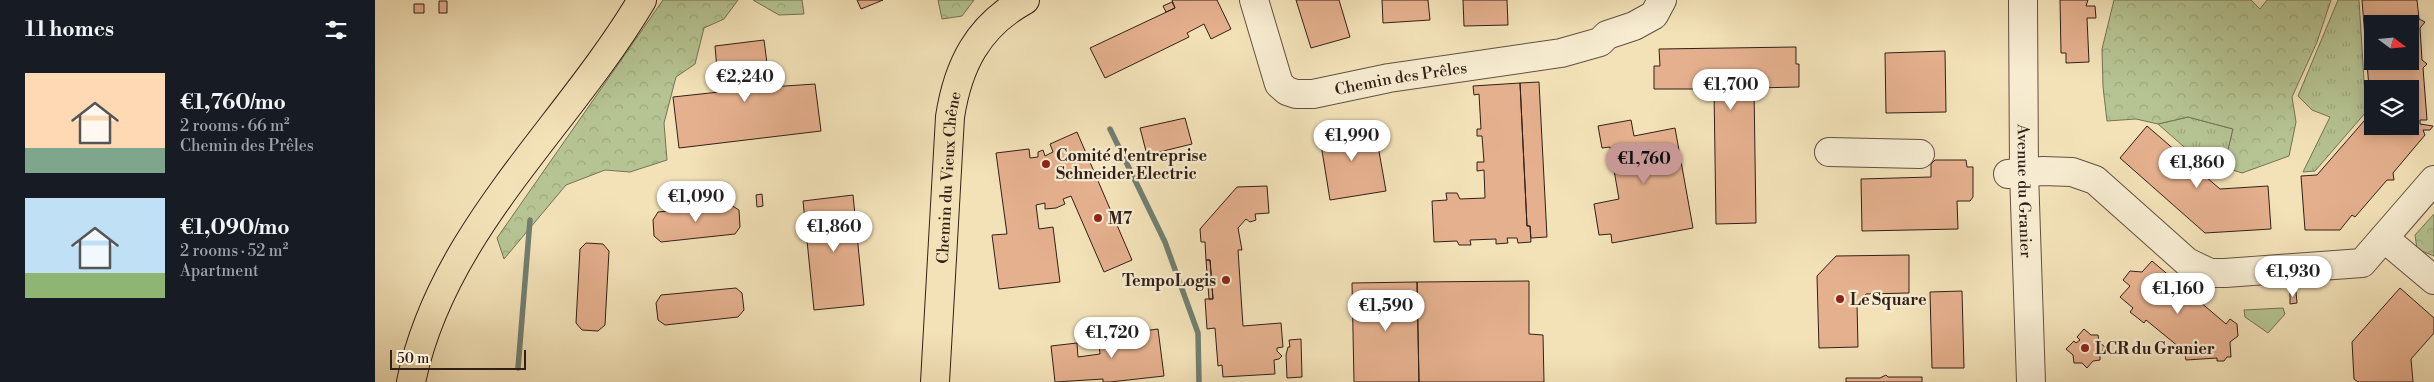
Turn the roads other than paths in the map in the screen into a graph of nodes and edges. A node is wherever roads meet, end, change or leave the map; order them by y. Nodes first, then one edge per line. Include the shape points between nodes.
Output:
1 (642, 0) edge
2 (1025, 0) edge
3 (1254, 0) edge
4 (1662, 0) edge
5 (2006, 0) edge
6 (2023, 0) edge
7 (1829, 152) dead end
8 (1920, 154) dead end
9 (2016, 174) junction
10 (2434, 180) edge
11 (2384, 238) junction
12 (2434, 280) edge
13 (411, 382) edge
14 (935, 382) edge
15 (2013, 382) edge
16 (2031, 382) edge

1 - 13 main road via 473,236 437,300 421,338
2 - 14 main road, Chemin du Vieux Chêne via 987,28 957,80 950,117
3 - 4 street, Chemin des Prêles via 1279,84 1296,94 1313,94 1389,78 1561,53 1600,42 1607,35 1654,16
5 - 9 street, Avenue du Granier
6 - 9 street, Avenue du Granier
7 - 8 street
9 - 11 street via 2072,172 2095,180 2187,262 2210,273 2362,263
9 - 15 street, Avenue du Granier
9 - 16 street, Avenue du Granier
10 - 11 street
11 - 12 street

